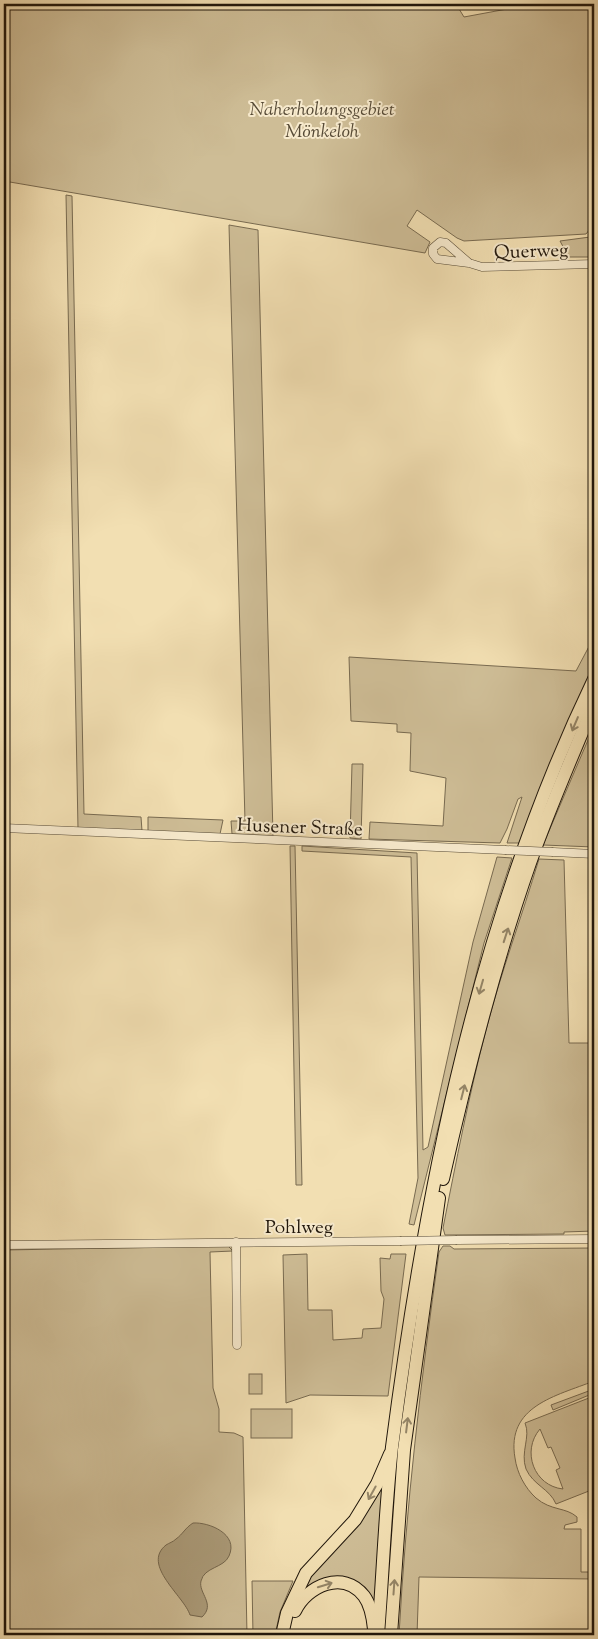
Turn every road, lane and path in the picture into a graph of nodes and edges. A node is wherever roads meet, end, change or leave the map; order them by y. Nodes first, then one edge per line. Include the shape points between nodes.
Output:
1 (469, 263) dead end
2 (594, 264) edge
3 (594, 679) edge
4 (594, 704) edge
5 (4, 828) edge
6 (594, 854) edge
7 (594, 1239) edge
8 (236, 1242) junction
9 (4, 1245) edge
10 (237, 1345) dead end
11 (392, 1450) junction
12 (282, 1635) edge
13 (288, 1635) edge
14 (377, 1635) edge
15 (391, 1635) edge

1 - 2 street, Querweg via 490,268
3 -> 11 highway via 515,873 454,1084 426,1225
15 -> 4 highway via 404,1450 440,1196 463,1092 502,946 546,821
5 - 6 street, Husener Straße, bridge
7 - 8 street, Pohlweg, bridge
8 - 9 street, Pohlweg
8 - 10 street
11 -> 12 highway via 377,1484 354,1520 306,1573
11 - 14 highway
13 -> 14 highway via 300,1601 322,1585 334,1582 358,1590 365,1598

